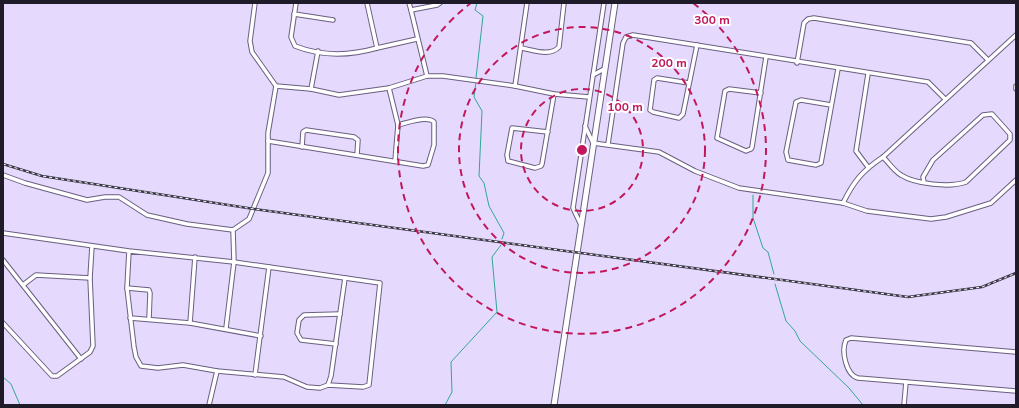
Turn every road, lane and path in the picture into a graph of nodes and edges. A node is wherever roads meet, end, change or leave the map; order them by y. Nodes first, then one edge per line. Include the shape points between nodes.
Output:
1 (255, 3) edge
2 (296, 3) edge
3 (367, 3) edge
4 (409, 3) edge
5 (440, 3) edge
6 (527, 3) edge
7 (564, 3) edge
8 (604, 3) edge
9 (614, 3) edge
10 (411, 10) junction
11 (294, 14) junction
12 (333, 20) dead end
13 (1016, 36) edge
14 (417, 39) junction
15 (697, 45) junction
16 (377, 48) junction
17 (521, 48) junction
18 (318, 51) junction
19 (766, 57) junction
20 (988, 60) junction
21 (797, 63) junction
22 (604, 69) junction
23 (838, 69) junction
24 (868, 74) junction
25 (593, 75) junction
26 (427, 76) junction
27 (689, 83) junction
28 (276, 86) junction
29 (515, 86) junction
30 (1016, 86) edge
31 (389, 88) junction
32 (311, 89) junction
33 (1016, 89) edge
34 (761, 93) junction
35 (554, 94) junction
36 (589, 97) junction
37 (945, 99) junction
38 (831, 105) junction
39 (398, 126) junction
40 (585, 126) junction
41 (548, 132) junction
42 (268, 141) junction
43 (593, 142) junction
44 (608, 144) junction
45 (302, 147) junction
46 (357, 155) junction
47 (883, 157) junction
48 (395, 161) junction
49 (868, 167) junction
50 (3, 175) edge
51 (1016, 180) edge
52 (924, 182) junction
53 (843, 203) junction
54 (582, 226) junction
55 (233, 230) junction
56 (3, 232) edge
57 (92, 246) junction
58 (129, 250) junction
59 (195, 257) junction
60 (3, 260) edge
61 (234, 262) junction
62 (269, 267) junction
63 (90, 278) junction
64 (344, 278) junction
65 (23, 285) junction
66 (127, 288) junction
67 (340, 314) junction
68 (130, 318) junction
69 (149, 318) junction
70 (3, 323) edge
71 (190, 323) junction
72 (226, 328) junction
73 (261, 336) junction
74 (336, 344) junction
75 (1016, 352) edge
76 (81, 359) junction
77 (217, 371) junction
78 (256, 375) junction
79 (331, 376) junction
80 (906, 382) junction
81 (328, 385) junction
82 (337, 385) junction
83 (1016, 391) edge
84 (209, 405) edge
85 (554, 405) edge
86 (904, 405) edge

1 - 28 street via 250,41 252,52
2 - 11 street
3 - 16 street
4 - 10 street
5 - 10 street
6 - 17 street
7 - 17 street via 559,47 556,51 550,53
8 - 25 street
9 - 22 street
10 - 14 street
11 - 12 street
11 - 18 street via 292,42 300,48
13 - 20 street
14 - 16 street
14 - 26 street
15 - 19 street
15 - 27 street
15 - 44 street via 633,35 624,40
16 - 18 street via 350,55
17 - 29 street
18 - 32 street
19 - 21 street
19 - 34 street
20 - 21 street via 971,43 814,18 804,23
20 - 37 street
21 - 23 street
22 - 25 street
22 - 43 street
23 - 24 street
23 - 38 street
24 - 37 street via 928,82
24 - 49 street via 856,151
25 - 36 street
26 - 29 street
26 - 31 street
27 - 27 street via 682,116 678,118 650,110 654,80 657,78
28 - 32 street
28 - 42 street
29 - 35 street
30 - 33 street
31 - 32 street via 339,95
31 - 39 street
34 - 34 street via 751,150 746,151 717,138 725,90
35 - 36 street
35 - 41 street
36 - 40 street
37 - 47 street
38 - 38 street via 821,163 816,165 788,160 786,152 796,102 801,100
39 - 48 street
39 - 48 street via 431,119 435,130 428,165
40 - 43 street
40 - 54 street via 572,208
41 - 41 street via 539,168 508,161 512,128
42 - 45 street
42 - 55 street via 268,173 264,184 249,220
43 - 44 street
43 - 54 street
44 - 53 street via 659,152 695,171 739,188
45 - 46 street
45 - 46 street via 303,132 306,130 354,137 358,140
46 - 48 street
47 - 49 street
47 - 52 street via 900,175
49 - 53 street via 853,183
50 - 55 street via 88,200 119,198 147,215
51 - 53 street via 991,203 931,219 868,211
52 - 52 street via 951,186 966,182 1010,140 1010,134 992,114 983,115 933,160 923,177
54 - 85 street
55 - 61 street
56 - 57 street
57 - 58 street
57 - 63 street
58 - 59 street
58 - 66 street
59 - 61 street
59 - 71 street
60 - 65 street
61 - 62 street
61 - 72 street
62 - 64 street
62 - 73 street
63 - 65 street via 36,275
63 - 76 street via 93,341 90,352
64 - 67 street
64 - 82 street via 380,283 369,385
65 - 76 street
66 - 68 street
66 - 69 street via 149,290
67 - 74 street
67 - 74 street via 304,315 299,320 297,333 301,340
68 - 69 street
68 - 77 street via 135,352 141,366 158,368 183,365
69 - 71 street
70 - 76 street via 52,376 57,376
71 - 72 street
72 - 73 street
73 - 78 street
74 - 79 street
75 - 80 street via 850,338 846,340 844,346 848,372 852,377
77 - 78 street
77 - 84 street
78 - 81 street via 284,377 307,387 320,388
79 - 81 street
79 - 82 street
80 - 83 street
80 - 86 street
81 - 82 street

